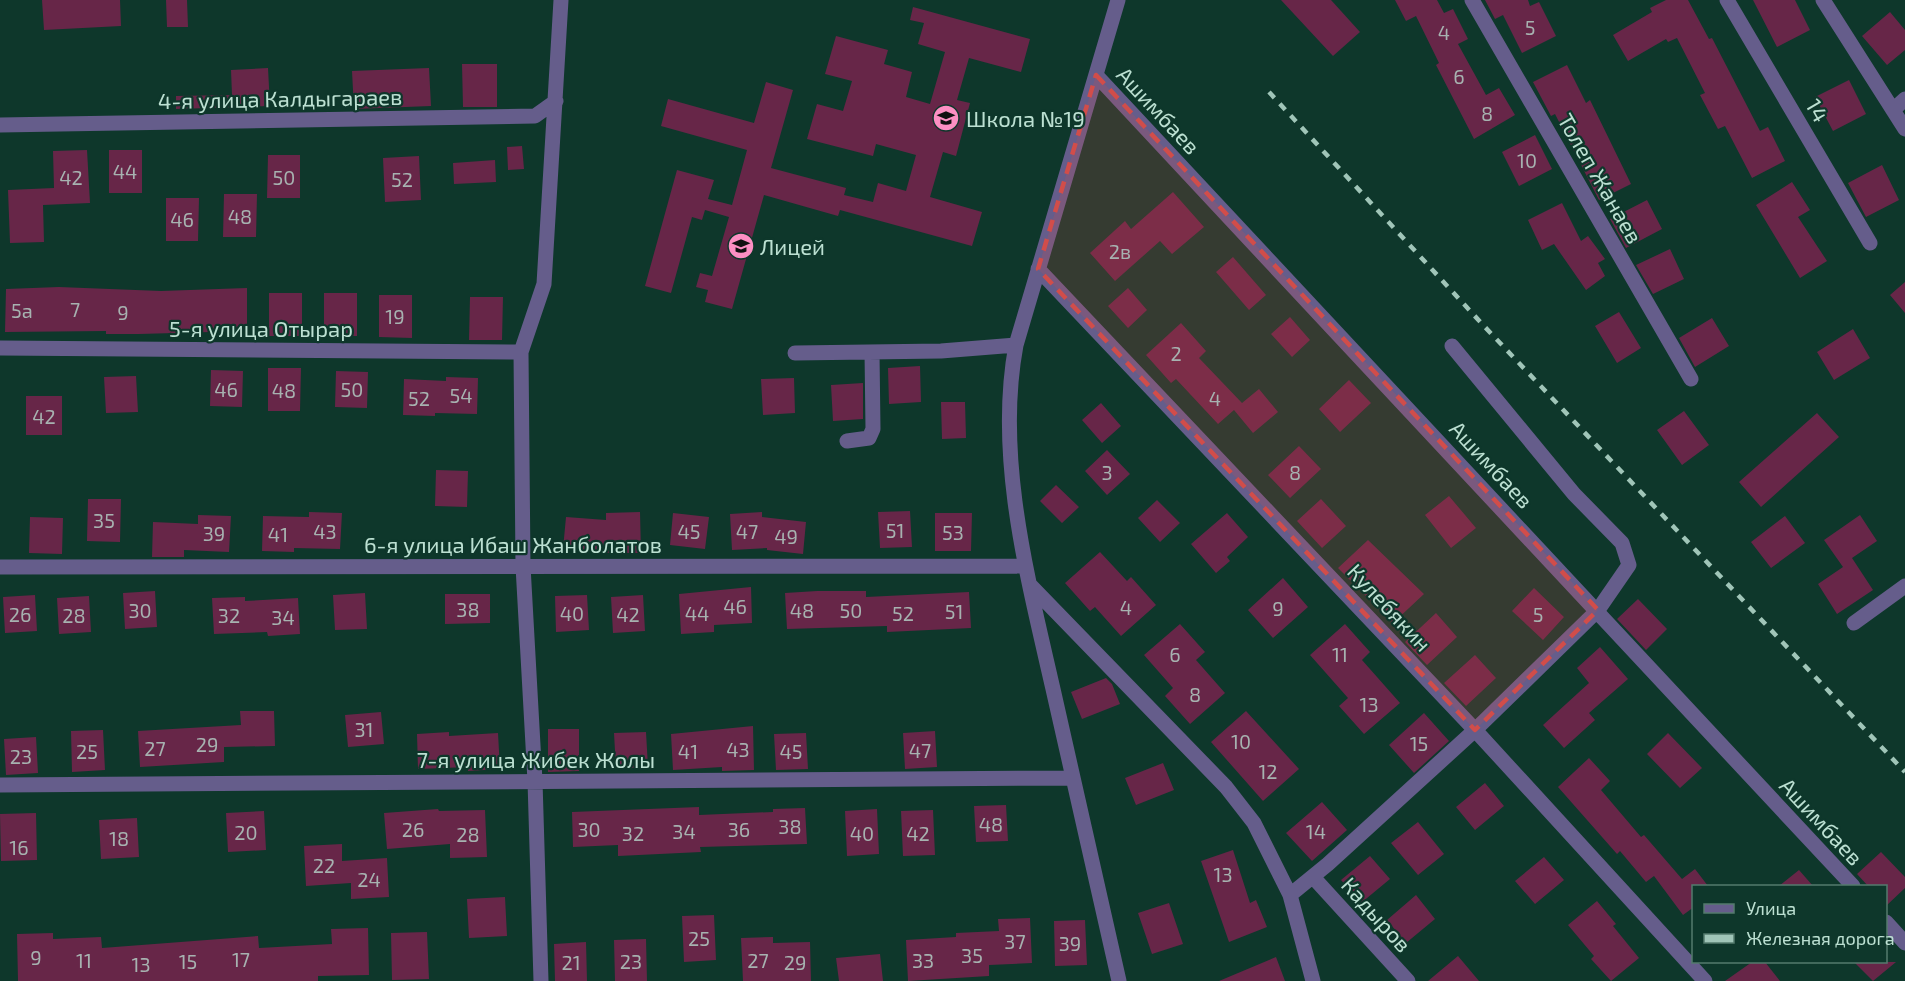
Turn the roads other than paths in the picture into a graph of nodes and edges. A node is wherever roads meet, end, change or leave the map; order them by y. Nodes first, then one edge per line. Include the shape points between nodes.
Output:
1 (561, 0) edge
2 (1118, 0) edge
3 (1472, 0) edge
4 (1727, 0) edge
5 (1823, 0) edge
6 (1096, 75) junction
7 (1905, 99) edge
8 (556, 100) junction
9 (1893, 110) junction
10 (0, 125) edge
11 (1905, 129) edge
12 (1870, 243) dead end
13 (1038, 269) junction
14 (1016, 345) junction
15 (1452, 346) dead end
16 (0, 348) edge
17 (521, 352) junction
18 (872, 352) junction
19 (795, 353) dead end
20 (1691, 379) dead end
21 (847, 441) dead end
22 (523, 566) junction
23 (1025, 566) junction
24 (0, 567) edge
25 (1030, 585) junction
26 (1905, 586) edge
27 (1598, 610) junction
28 (1854, 623) dead end
29 (1475, 730) junction
30 (1073, 778) junction
31 (535, 782) junction
32 (0, 785) edge
33 (1313, 877) junction
34 (1852, 885) edge
35 (1290, 895) junction
36 (1887, 923) edge
37 (1905, 943) edge
38 (541, 981) edge
39 (1119, 981) edge
40 (1313, 981) edge
41 (1408, 981) edge
42 (1705, 981) edge

1 - 8 street
2 - 6 street
3 - 20 street, Толеп Жанаев
4 - 12 street, 14
5 - 9 street
6 - 13 street
6 - 27 street, Ашимбаев
7 - 9 street
8 - 10 street, 4-я улица Калдыгараев via 535,117
8 - 17 street via 544,284
9 - 11 street
13 - 14 street
13 - 29 street, Кулебякин
14 - 18 street
14 - 23 street via 1009,381 1008,436
15 - 27 street via 1574,495 1622,543 1629,565
16 - 17 street, 5-я улица Отырар
17 - 22 street
18 - 19 street
18 - 21 street via 873,429 869,438
22 - 23 street, 6-я улица Ибаш Жанболатов
22 - 24 street, 6-я улица Ибаш Жанболатов
22 - 31 street
23 - 25 street
25 - 30 street
25 - 35 street via 1226,787 1254,823
26 - 28 street
27 - 29 street
27 - 34 street, Ашимбаев
29 - 33 street
29 - 42 street, Кулебякин
30 - 31 street, 7-я улица Жибек Жолы
30 - 39 street
31 - 32 street, 7-я улица Жибек Жолы
31 - 38 street
33 - 35 street
33 - 41 street, Кадыров
35 - 40 street
36 - 37 street

